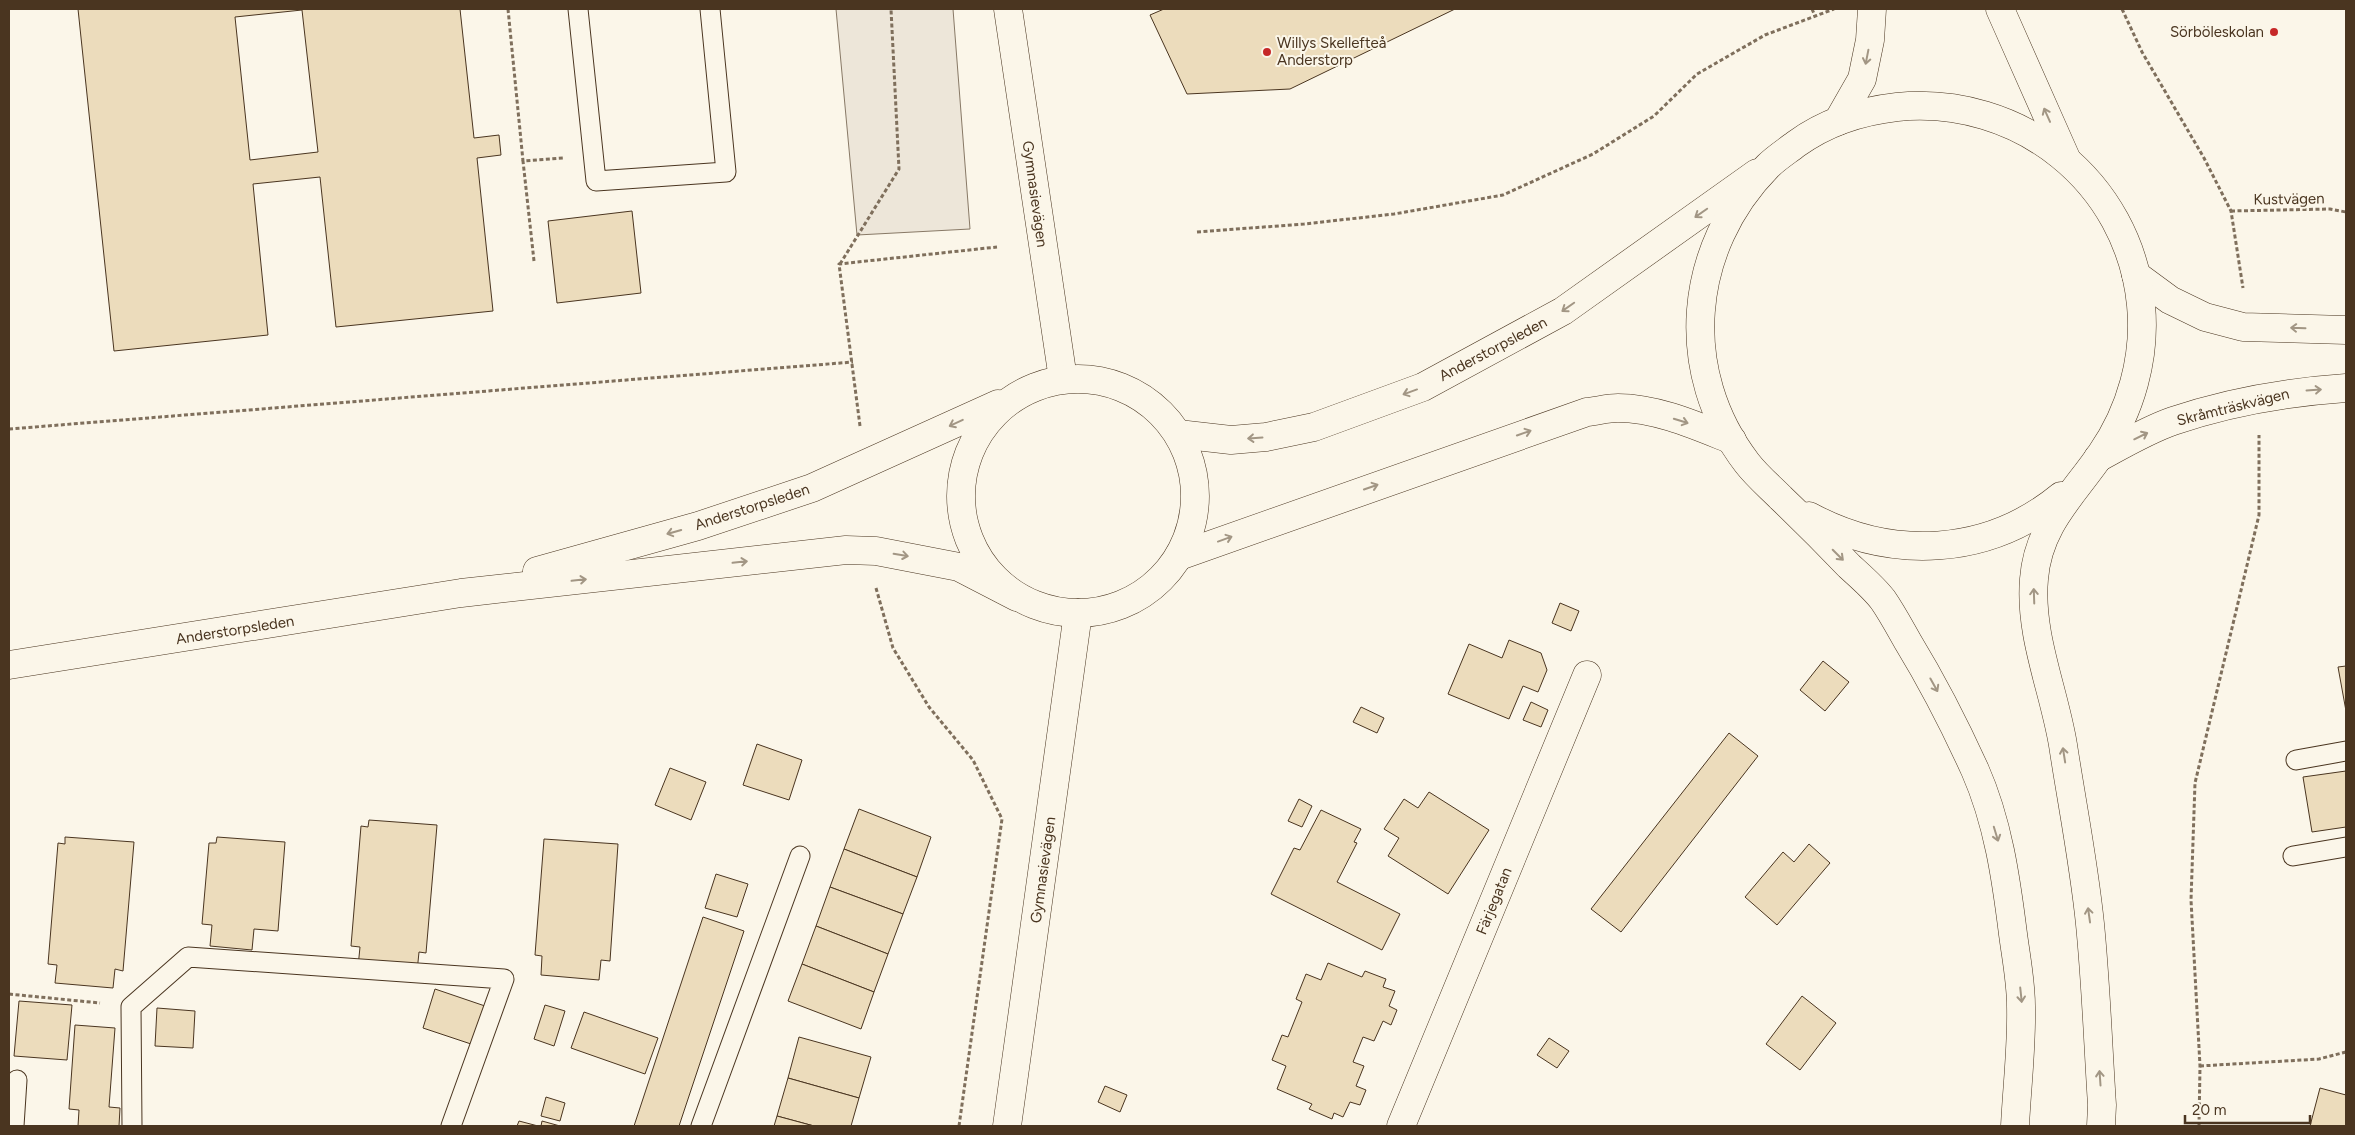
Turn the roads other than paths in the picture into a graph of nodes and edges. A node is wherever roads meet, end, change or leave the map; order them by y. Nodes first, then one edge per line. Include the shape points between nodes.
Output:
1 (578, 9) edge
2 (710, 9) edge
3 (1008, 9) edge
4 (1872, 9) edge
5 (2000, 9) edge
6 (1838, 121) junction
7 (2066, 159) junction
8 (1769, 165) junction
9 (2136, 275) junction
10 (2346, 330) edge
11 (1063, 379) junction
12 (1032, 388) junction
13 (2346, 388) edge
14 (1178, 434) junction
15 (1732, 440) junction
16 (2093, 465) junction
17 (1754, 471) junction
18 (1179, 556) junction
19 (460, 593) junction
20 (1018, 597) junction
21 (1078, 613) junction
22 (9, 665) edge
23 (1587, 675) dead end
24 (2346, 752) edge
25 (2296, 760) dead end
26 (2346, 847) edge
27 (800, 856) dead end
28 (2293, 856) dead end
29 (17, 1080) dead end
30 (14, 1126) edge
31 (132, 1126) edge
32 (451, 1126) edge
33 (701, 1126) edge
34 (1007, 1126) edge
35 (1401, 1126) edge
36 (2016, 1126) edge
37 (2101, 1126) edge

1 - 2 lane via 596,181 726,172
3 - 11 main road, Gymnasievägen
4 -> 6 main road via 1862,79
7 -> 5 main road
6 - 7 main road via 1876,109 1922,105 1959,108 2000,119 2034,136
6 - 8 main road via 1805,137
7 - 9 main road via 2101,198 2119,228
8 -> 14 main road, Anderstorpsleden via 1563,311 1423,387 1314,427 1266,437 1231,440
8 - 15 main road via 1721,229 1710,258 1701,300 1700,339 1704,370 1716,409
10 -> 9 main road via 2243,327 2205,317 2170,300
9 - 16 main road via 2141,308 2140,357 2131,394 2113,436
11 - 12 main road
11 - 14 main road via 1098,380 1120,386 1149,402
12 -> 19 main road, Anderstorpsleden via 812,488 698,526
12 - 20 main road via 1014,397 984,426 969,450 961,485 962,519 977,556 989,573
16 -> 13 main road, Skråmträskvägen via 2172,421 2297,392
14 - 18 main road via 1192,467 1196,503 1189,536
15 - 17 main road
18 -> 15 main road via 1587,412 1618,408 1647,412 1684,421
16 - 17 main road via 2049,506 2000,532 1950,545 1909,547 1880,543 1832,528 1799,510
37 -> 16 main road via 2090,921 2059,724 2035,624 2034,578 2050,522
17 -> 36 main road via 1882,598 1935,687 1979,777 2003,858 2022,1002
18 - 21 main road via 1162,578 1137,598 1118,606
19 -> 20 main road, Anderstorpsleden via 846,550 876,551 959,567
19 - 22 main road, Anderstorpsleden
20 - 21 main road via 1055,611
21 - 34 main road, Gymnasievägen
23 - 35 main road, Färjegatan
24 - 25 lane
26 - 28 lane
27 - 33 lane
29 - 30 lane
31 - 32 lane via 131,1007 188,957 504,979

